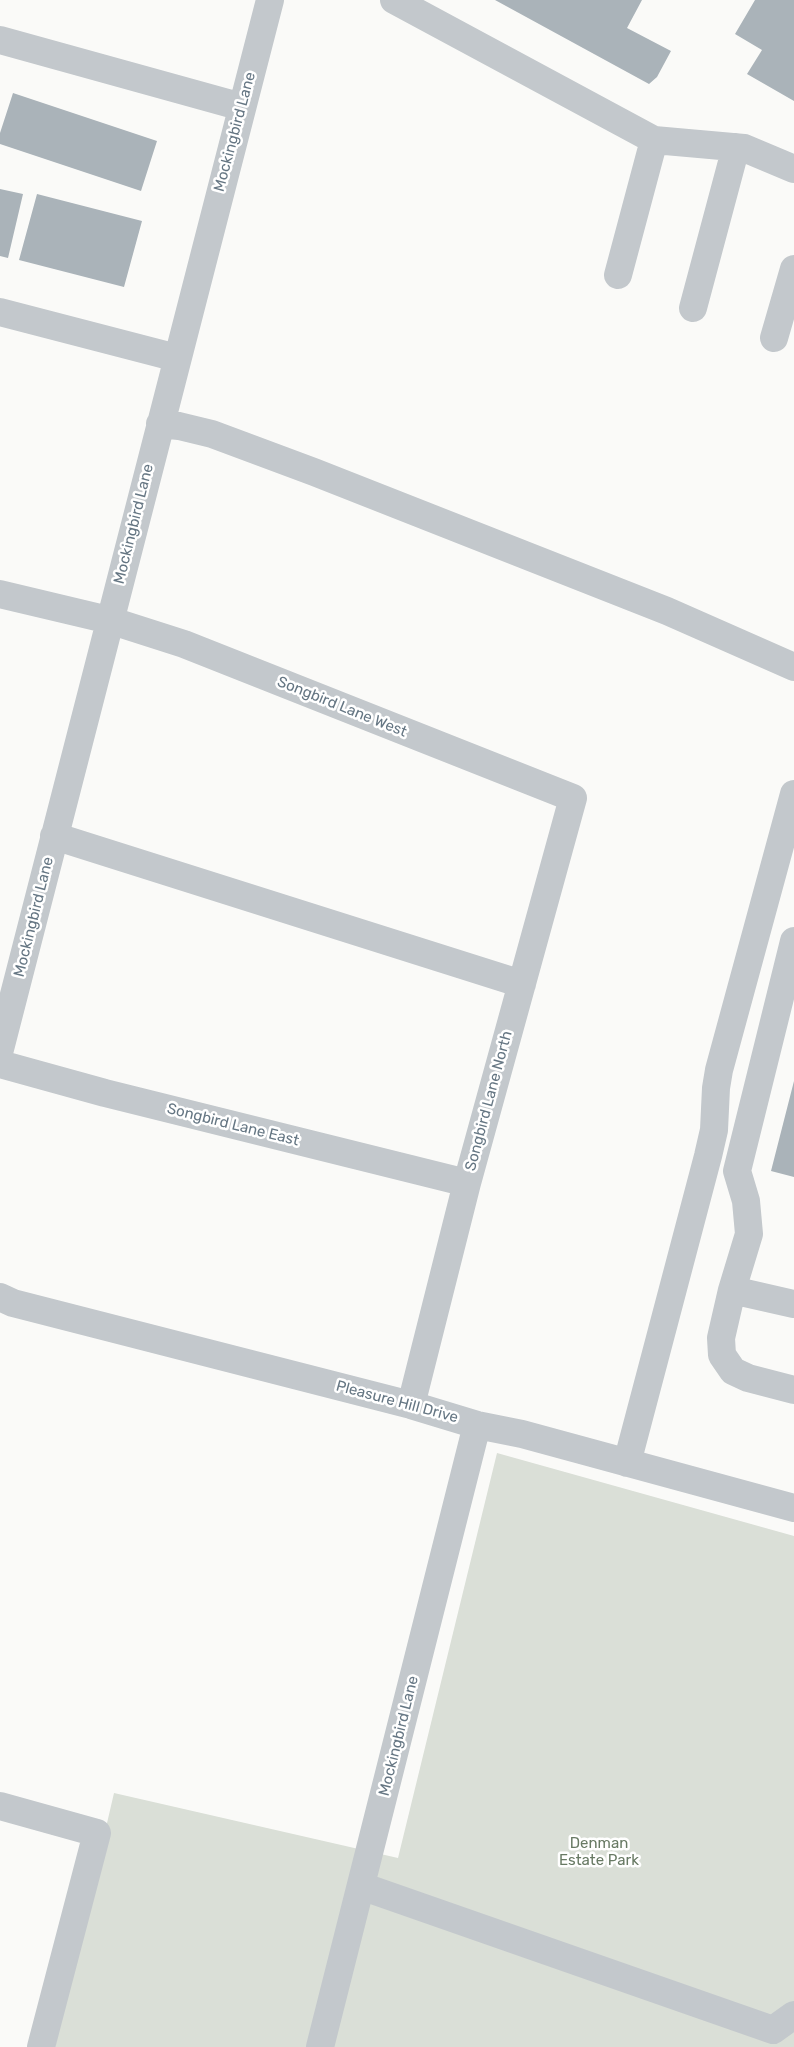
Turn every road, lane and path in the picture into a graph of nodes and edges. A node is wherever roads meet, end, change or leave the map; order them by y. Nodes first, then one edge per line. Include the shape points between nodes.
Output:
1 (270, 0) edge
2 (394, 0) edge
3 (0, 40) edge
4 (242, 107) junction
5 (654, 140) junction
6 (736, 147) junction
7 (794, 169) edge
8 (794, 269) edge
9 (618, 275) dead end
10 (693, 308) dead end
11 (0, 312) edge
12 (774, 338) dead end
13 (177, 358) junction
14 (160, 424) junction
15 (0, 594) edge
16 (110, 620) junction
17 (794, 667) edge
18 (794, 794) edge
19 (573, 798) joint
20 (54, 836) junction
21 (794, 941) edge
22 (522, 984) junction
23 (0, 1049) edge
24 (0, 1064) edge
25 (467, 1183) junction
26 (732, 1290) junction
27 (0, 1297) edge
28 (794, 1304) edge
29 (794, 1390) edge
30 (411, 1405) junction
31 (477, 1424) junction
32 (627, 1463) junction
33 (794, 1508) edge
34 (0, 1806) edge
35 (361, 1886) junction
36 (782, 2030) edge
37 (41, 2047) edge
38 (320, 2047) edge

1 - 4 street, Mockingbird Lane
2 - 5 street
3 - 4 street
4 - 13 street, Mockingbird Lane
5 - 6 street
5 - 9 street
6 - 7 street
6 - 10 street
8 - 12 street
11 - 13 street
13 - 14 street, Mockingbird Lane
14 - 16 street, Mockingbird Lane
14 - 17 street via 204,432 314,472 667,612
15 - 16 street, Songbird Lane West
16 - 19 street, Songbird Lane West via 184,644
16 - 20 street, Mockingbird Lane
18 - 32 street via 719,1070 714,1130 708,1156
19 - 22 street, Songbird Lane North
20 - 22 street
20 - 23 street, Mockingbird Lane
21 - 26 street via 737,1171 746,1201 749,1234
22 - 25 street, Songbird Lane North
24 - 25 street, Songbird Lane East
25 - 30 street, Songbird Lane North
26 - 28 street
26 - 29 street via 721,1338 722,1355 733,1371
27 - 30 street, Pleasure Hill Drive
30 - 31 street, Pleasure Hill Drive
31 - 32 street, Pleasure Hill Drive
31 - 35 street, Mockingbird Lane
32 - 33 street, Pleasure Hill Drive
34 - 37 street via 97,1833
35 - 36 street
35 - 38 street, Mockingbird Lane

